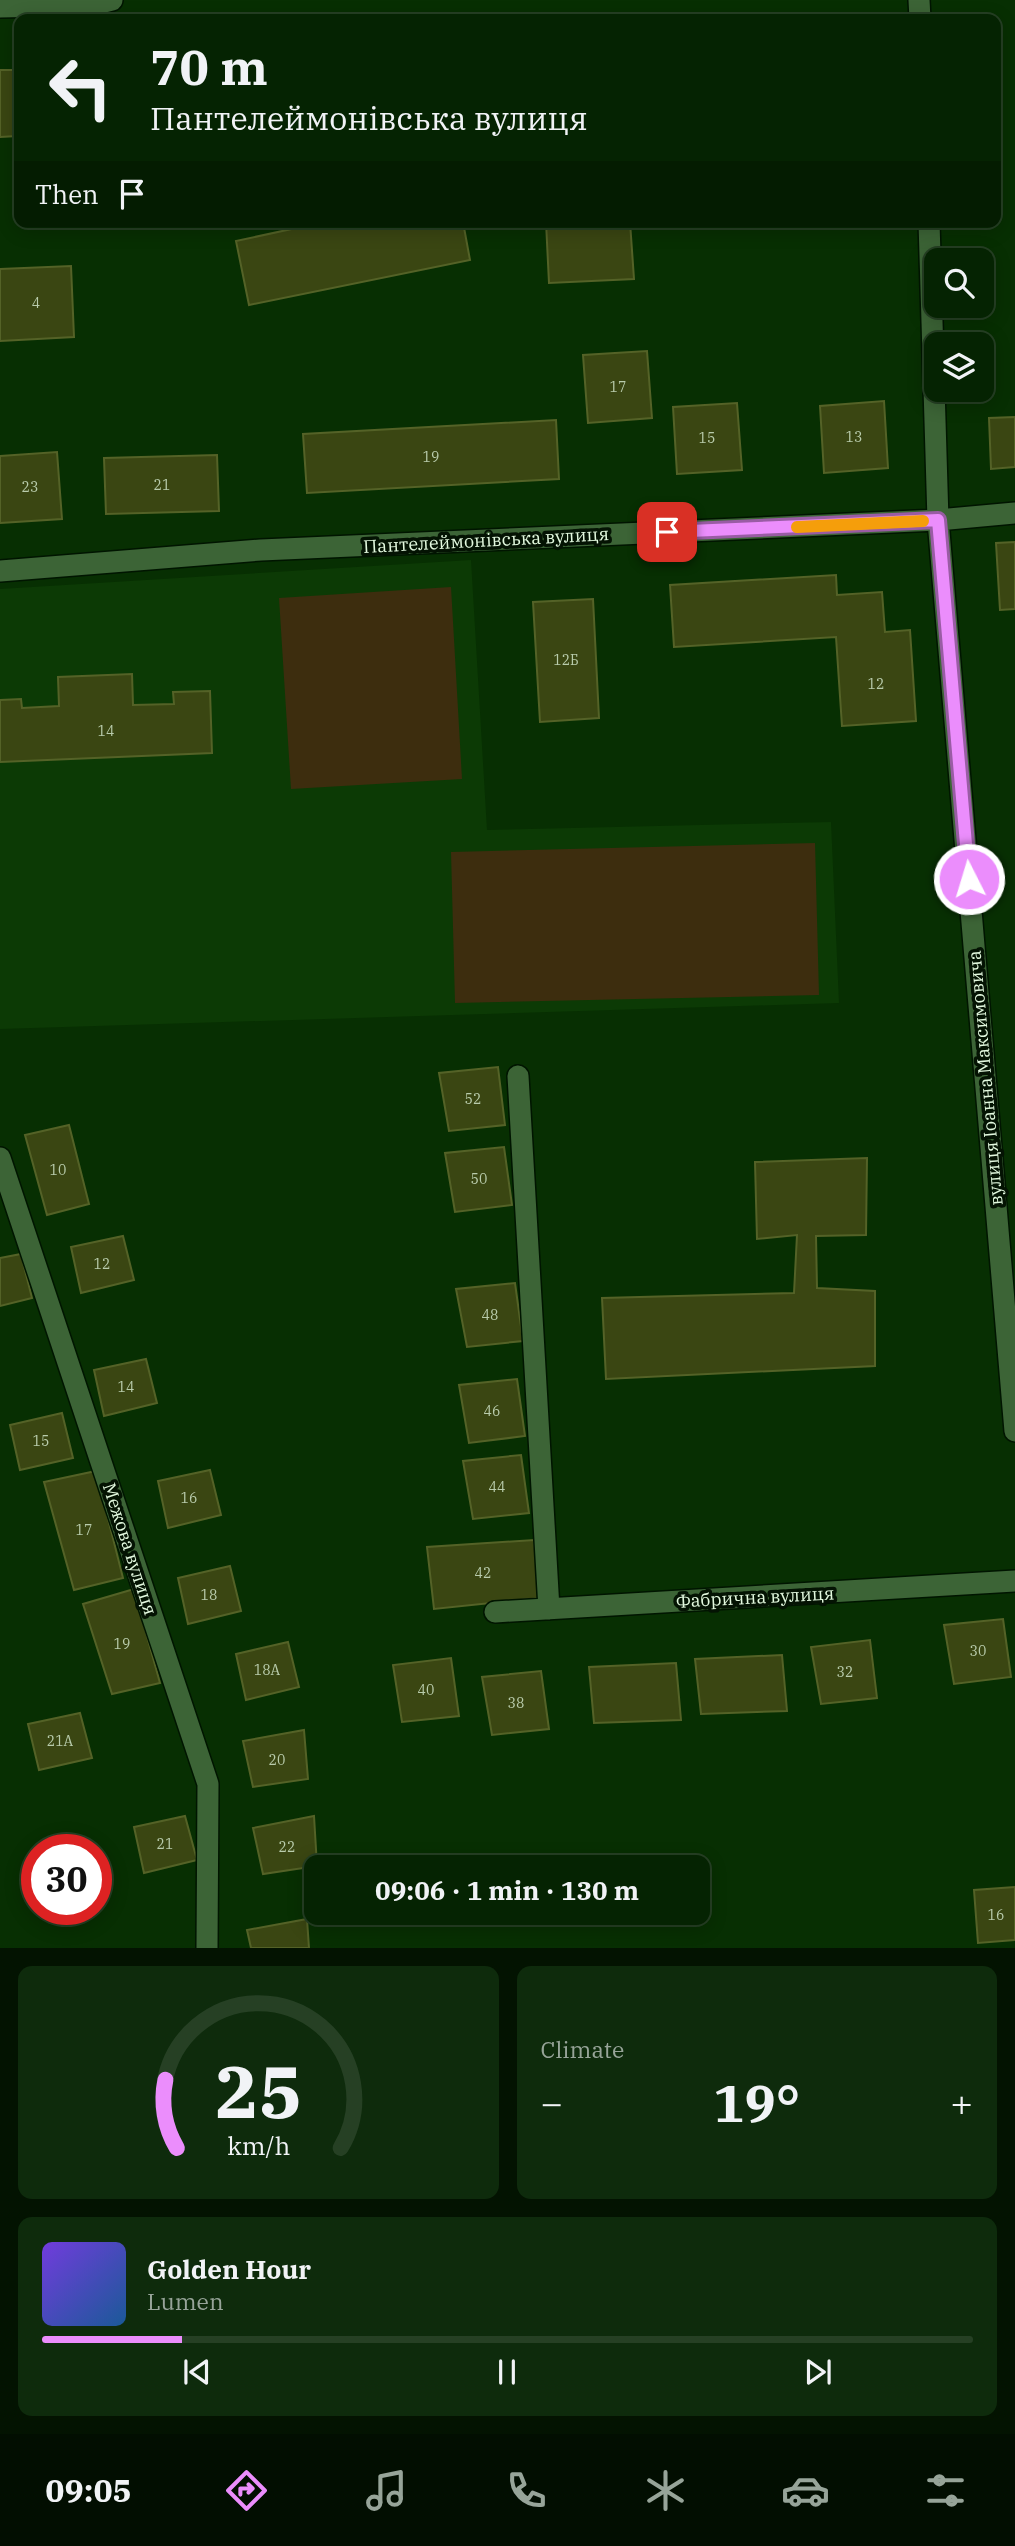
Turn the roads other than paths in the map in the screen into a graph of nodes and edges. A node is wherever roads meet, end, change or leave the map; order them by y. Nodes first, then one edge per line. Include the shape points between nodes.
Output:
1 (112, 0) edge
2 (0, 8) edge
3 (929, 228) edge
4 (1015, 513) edge
5 (938, 520) junction
6 (0, 571) edge
7 (518, 1076) dead end
8 (0, 1158) edge
9 (1015, 1431) edge
10 (1015, 1581) edge
11 (549, 1608) junction
12 (495, 1612) dead end
13 (207, 1948) edge

1 - 2 street via 92,5
3 - 5 street, вулиця Іоанна Максимовича
4 - 5 street, Пантелеймонівська вулиця
5 - 6 street, Пантелеймонівська вулиця via 261,550
5 - 9 street, вулиця Іоанна Максимовича
7 - 11 street
8 - 13 street, Межова вулиця via 208,1784
10 - 11 street, Фабрична вулиця
11 - 12 street, Фабрична вулиця

